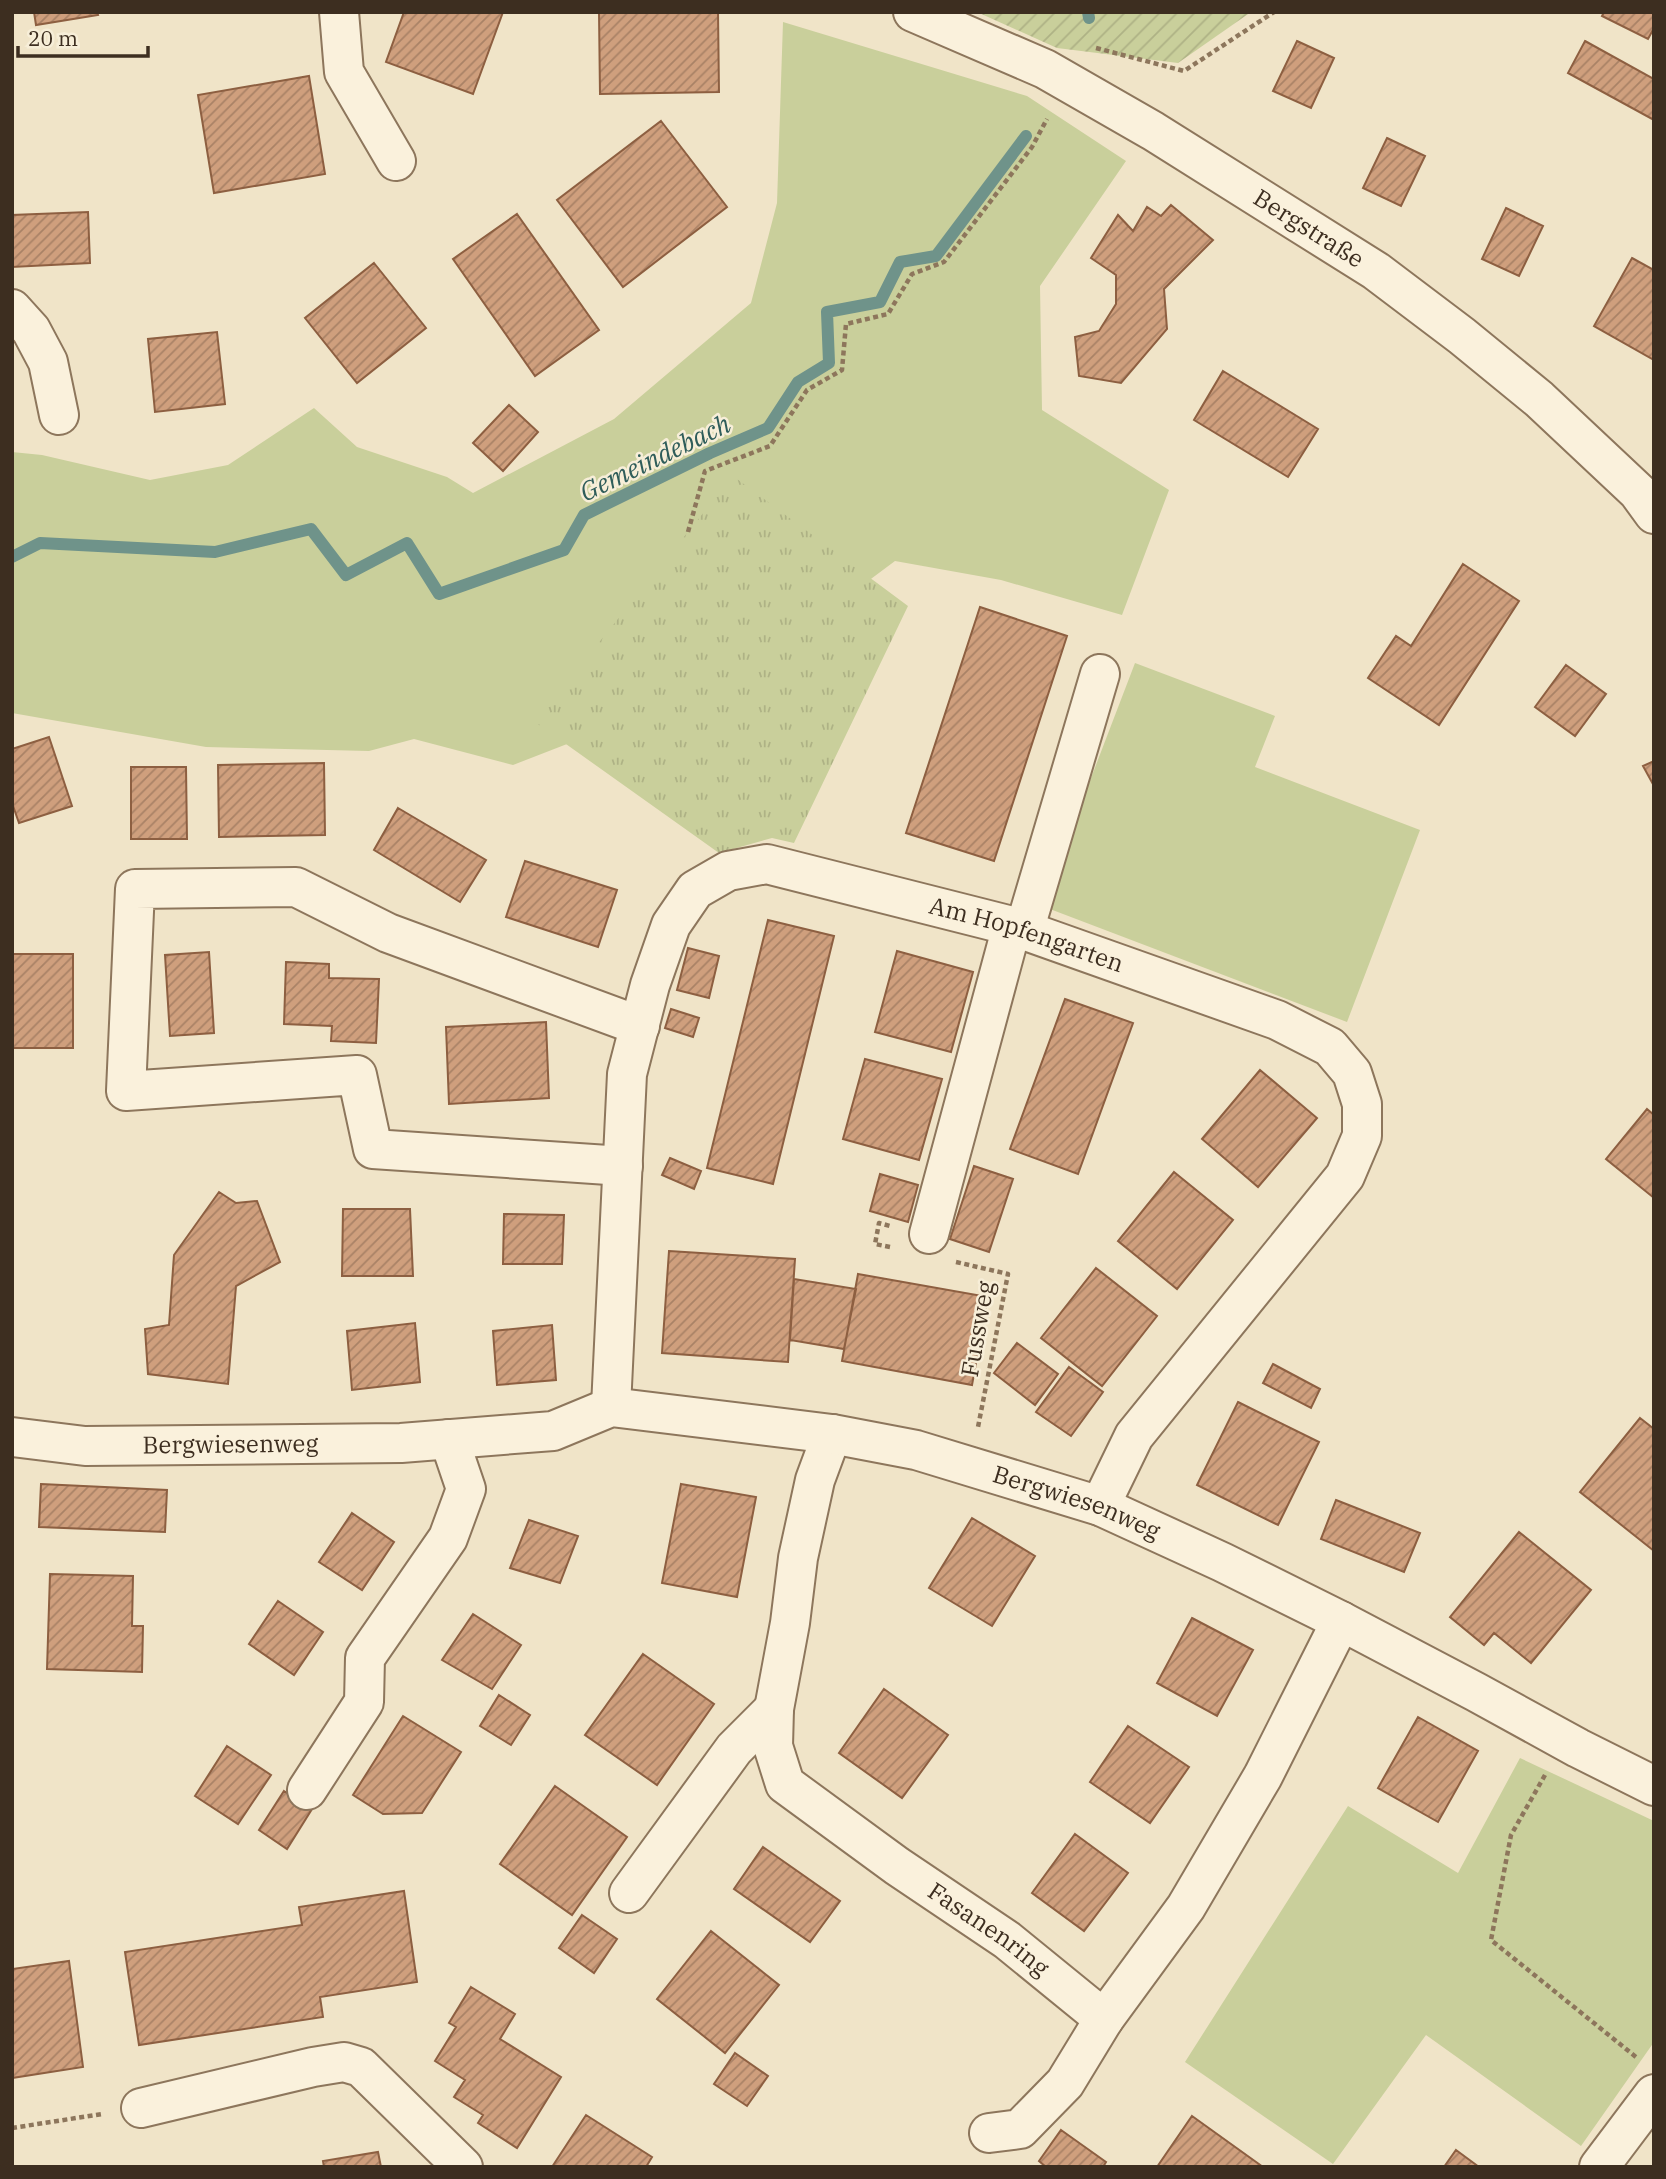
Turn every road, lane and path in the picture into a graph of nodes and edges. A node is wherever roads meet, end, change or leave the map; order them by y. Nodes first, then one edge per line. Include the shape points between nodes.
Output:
1 (339, 12) edge
2 (913, 12) edge
3 (1274, 12) edge
4 (1085, 45) dead end
5 (1067, 81) junction
6 (396, 161) dead end
7 (12, 309) edge
8 (59, 415) dead end
9 (1648, 496) edge
10 (688, 532) dead end
11 (1100, 674) dead end
12 (1018, 929) junction
13 (640, 1026) junction
14 (623, 1166) junction
15 (915, 1242) junction
16 (955, 1262) dead end
17 (611, 1407) junction
18 (832, 1434) junction
19 (12, 1437) edge
20 (449, 1439) junction
21 (970, 1467) junction
22 (1100, 1506) junction
23 (1341, 1621) junction
24 (774, 1709) junction
25 (1564, 1741) junction
26 (1654, 1786) edge
27 (307, 1790) dead end
28 (629, 1893) dead end
29 (1104, 2019) junction
30 (1648, 2078) edge
31 (141, 2108) joint
32 (12, 2128) edge
33 (989, 2133) dead end
34 (463, 2167) edge
35 (1599, 2167) edge

1 - 6 street via 344,72
2 - 5 street, Bergstraße
3 - 4 path via 1184,71
5 - 9 street, Bergstraße via 1376,271 1539,399
5 - 10 path via 1032,147 944,262 912,274 888,314 846,324 842,370 807,390 770,446 705,471
7 - 8 street via 31,330 48,362
11 - 12 street
12 - 13 street, Am Hopfengarten via 767,864 727,871 695,890 671,925
12 - 15 street
12 - 22 street, Am Hopfengarten via 1277,1020 1309,1036 1330,1047 1352,1073 1363,1104 1362,1136 1345,1176 1134,1436
13 - 14 street, Am Hopfengarten via 628,1074
13 - 14 street via 388,933 296,887 135,889 126,1091 357,1075 373,1149
14 - 17 street, Am Hopfengarten
15 - 15 path via 879,1223 875,1244
16 - 21 path, Fussweg via 1008,1274
17 - 18 street, Bergwiesenweg
17 - 20 street, Bergwiesenweg via 552,1431
18 - 21 street, Bergwiesenweg
18 - 24 street, Fasanenring via 815,1480
19 - 20 street, Bergwiesenweg via 85,1447
20 - 27 street via 466,1489 448,1538 365,1658 365,1702
21 - 22 street, Bergwiesenweg
22 - 23 street, Bergwiesenweg
23 - 25 street, Bergwiesenweg
23 - 29 street via 1263,1776 1186,1907
24 - 28 street via 734,1749
24 - 29 street, Fasanenring via 773,1746 785,1784 1007,1940
25 - 26 street, Bergwiesenweg
25 - 30 path via 1511,1835 1491,1940
29 - 33 street via 1065,2083 1020,2129
30 - 35 street
31 - 32 path
31 - 34 street via 344,2062 361,2067

